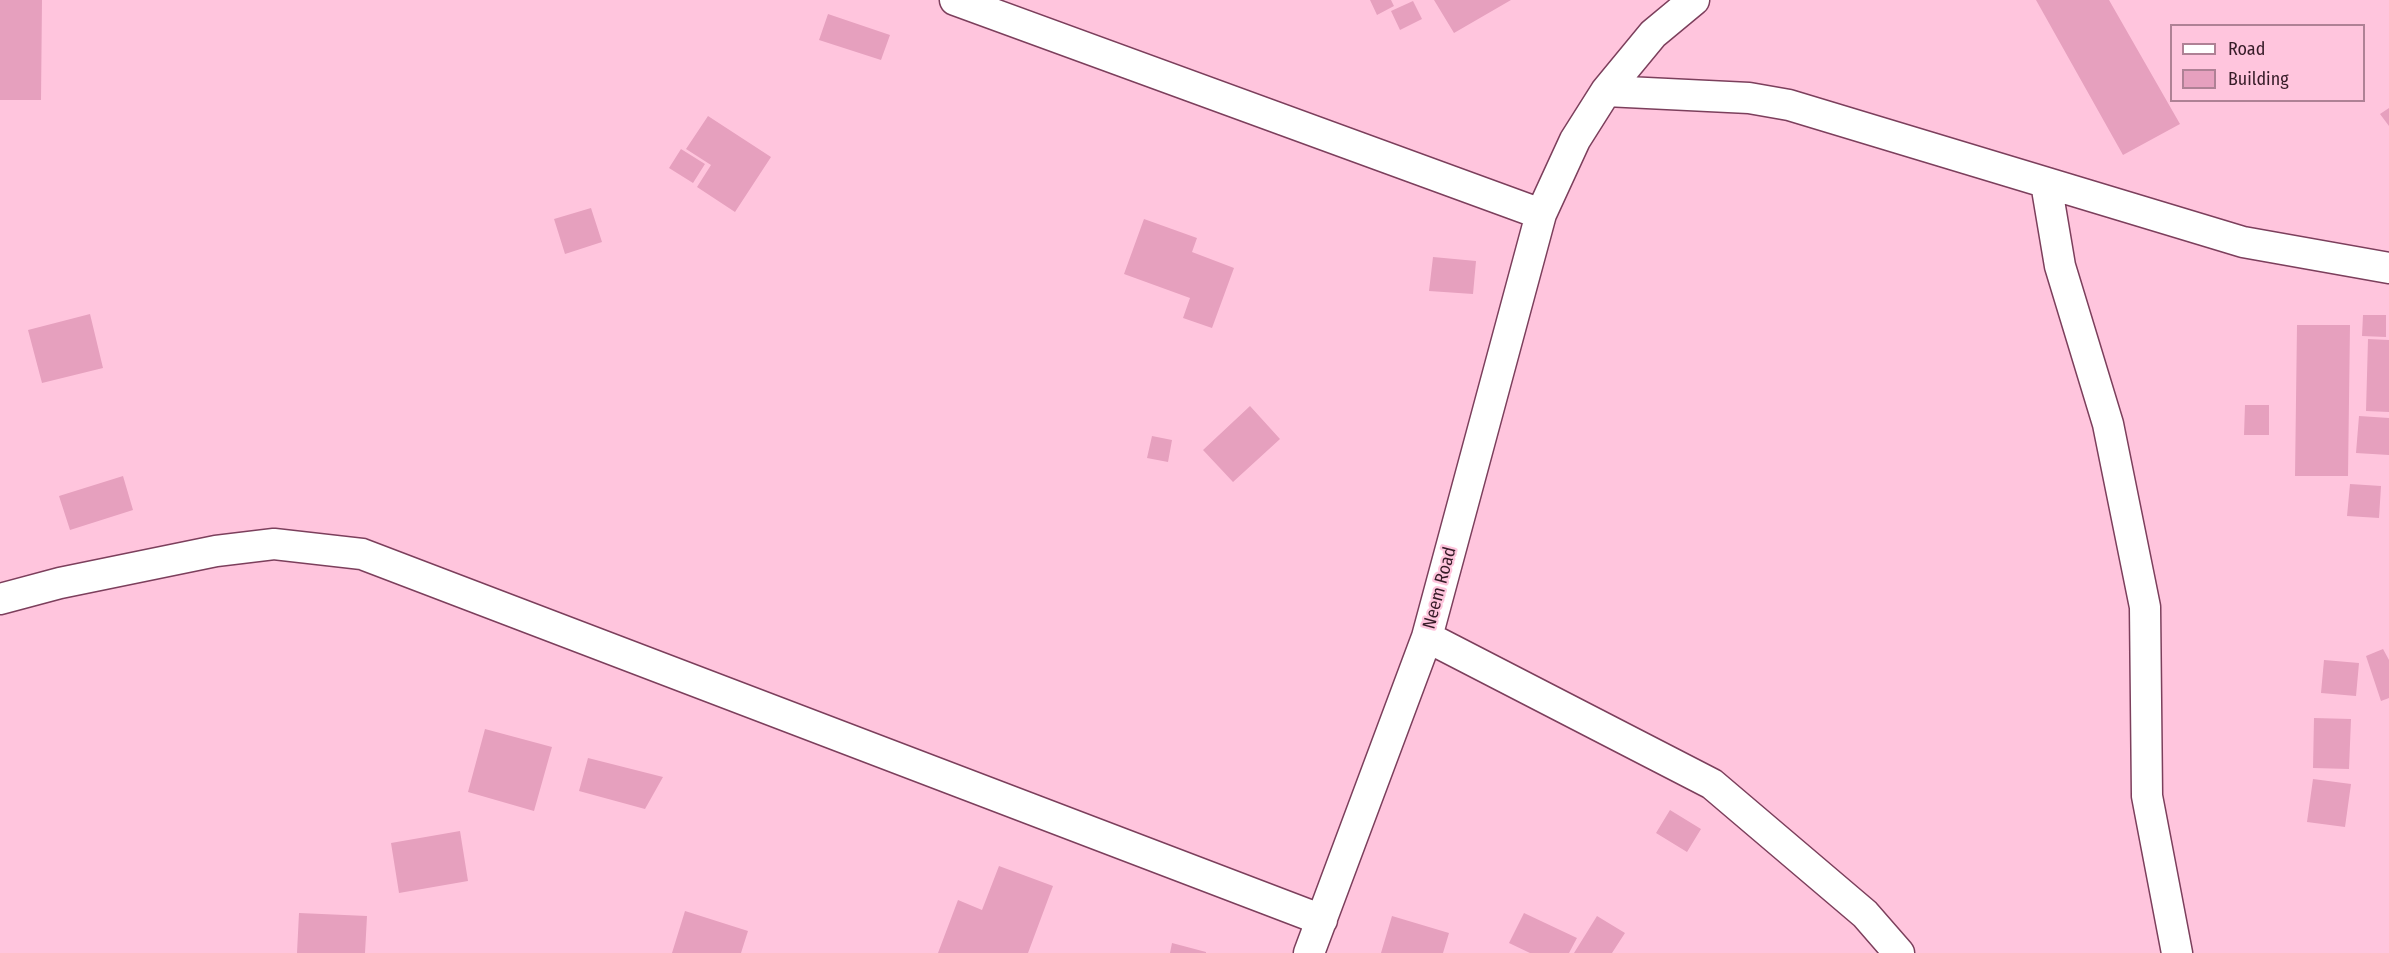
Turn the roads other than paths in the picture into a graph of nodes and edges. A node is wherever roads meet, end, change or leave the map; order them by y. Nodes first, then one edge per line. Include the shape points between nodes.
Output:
1 (955, 0) edge
2 (1022, 0) edge
3 (1694, 0) edge
4 (998, 17) junction
5 (1606, 91) junction
6 (2046, 183) junction
7 (1541, 214) junction
8 (2389, 268) edge
9 (0, 599) edge
10 (1427, 637) junction
11 (1322, 921) junction
12 (1310, 953) edge
13 (1899, 953) edge
14 (2177, 953) edge

1 - 4 street
2 - 4 street
3 - 5 street, Neem Road via 1653,34
4 - 7 street
5 - 6 street via 1749,98 1789,105
5 - 7 street, Neem Road via 1575,140
6 - 8 street via 2243,242
6 - 14 street via 2060,266 2108,424 2145,607 2147,796
7 - 10 street, Neem Road
9 - 11 street via 216,551 274,544 362,554
10 - 11 street, Neem Road
10 - 13 street via 1712,784 1865,914
11 - 12 street, Neem Road

